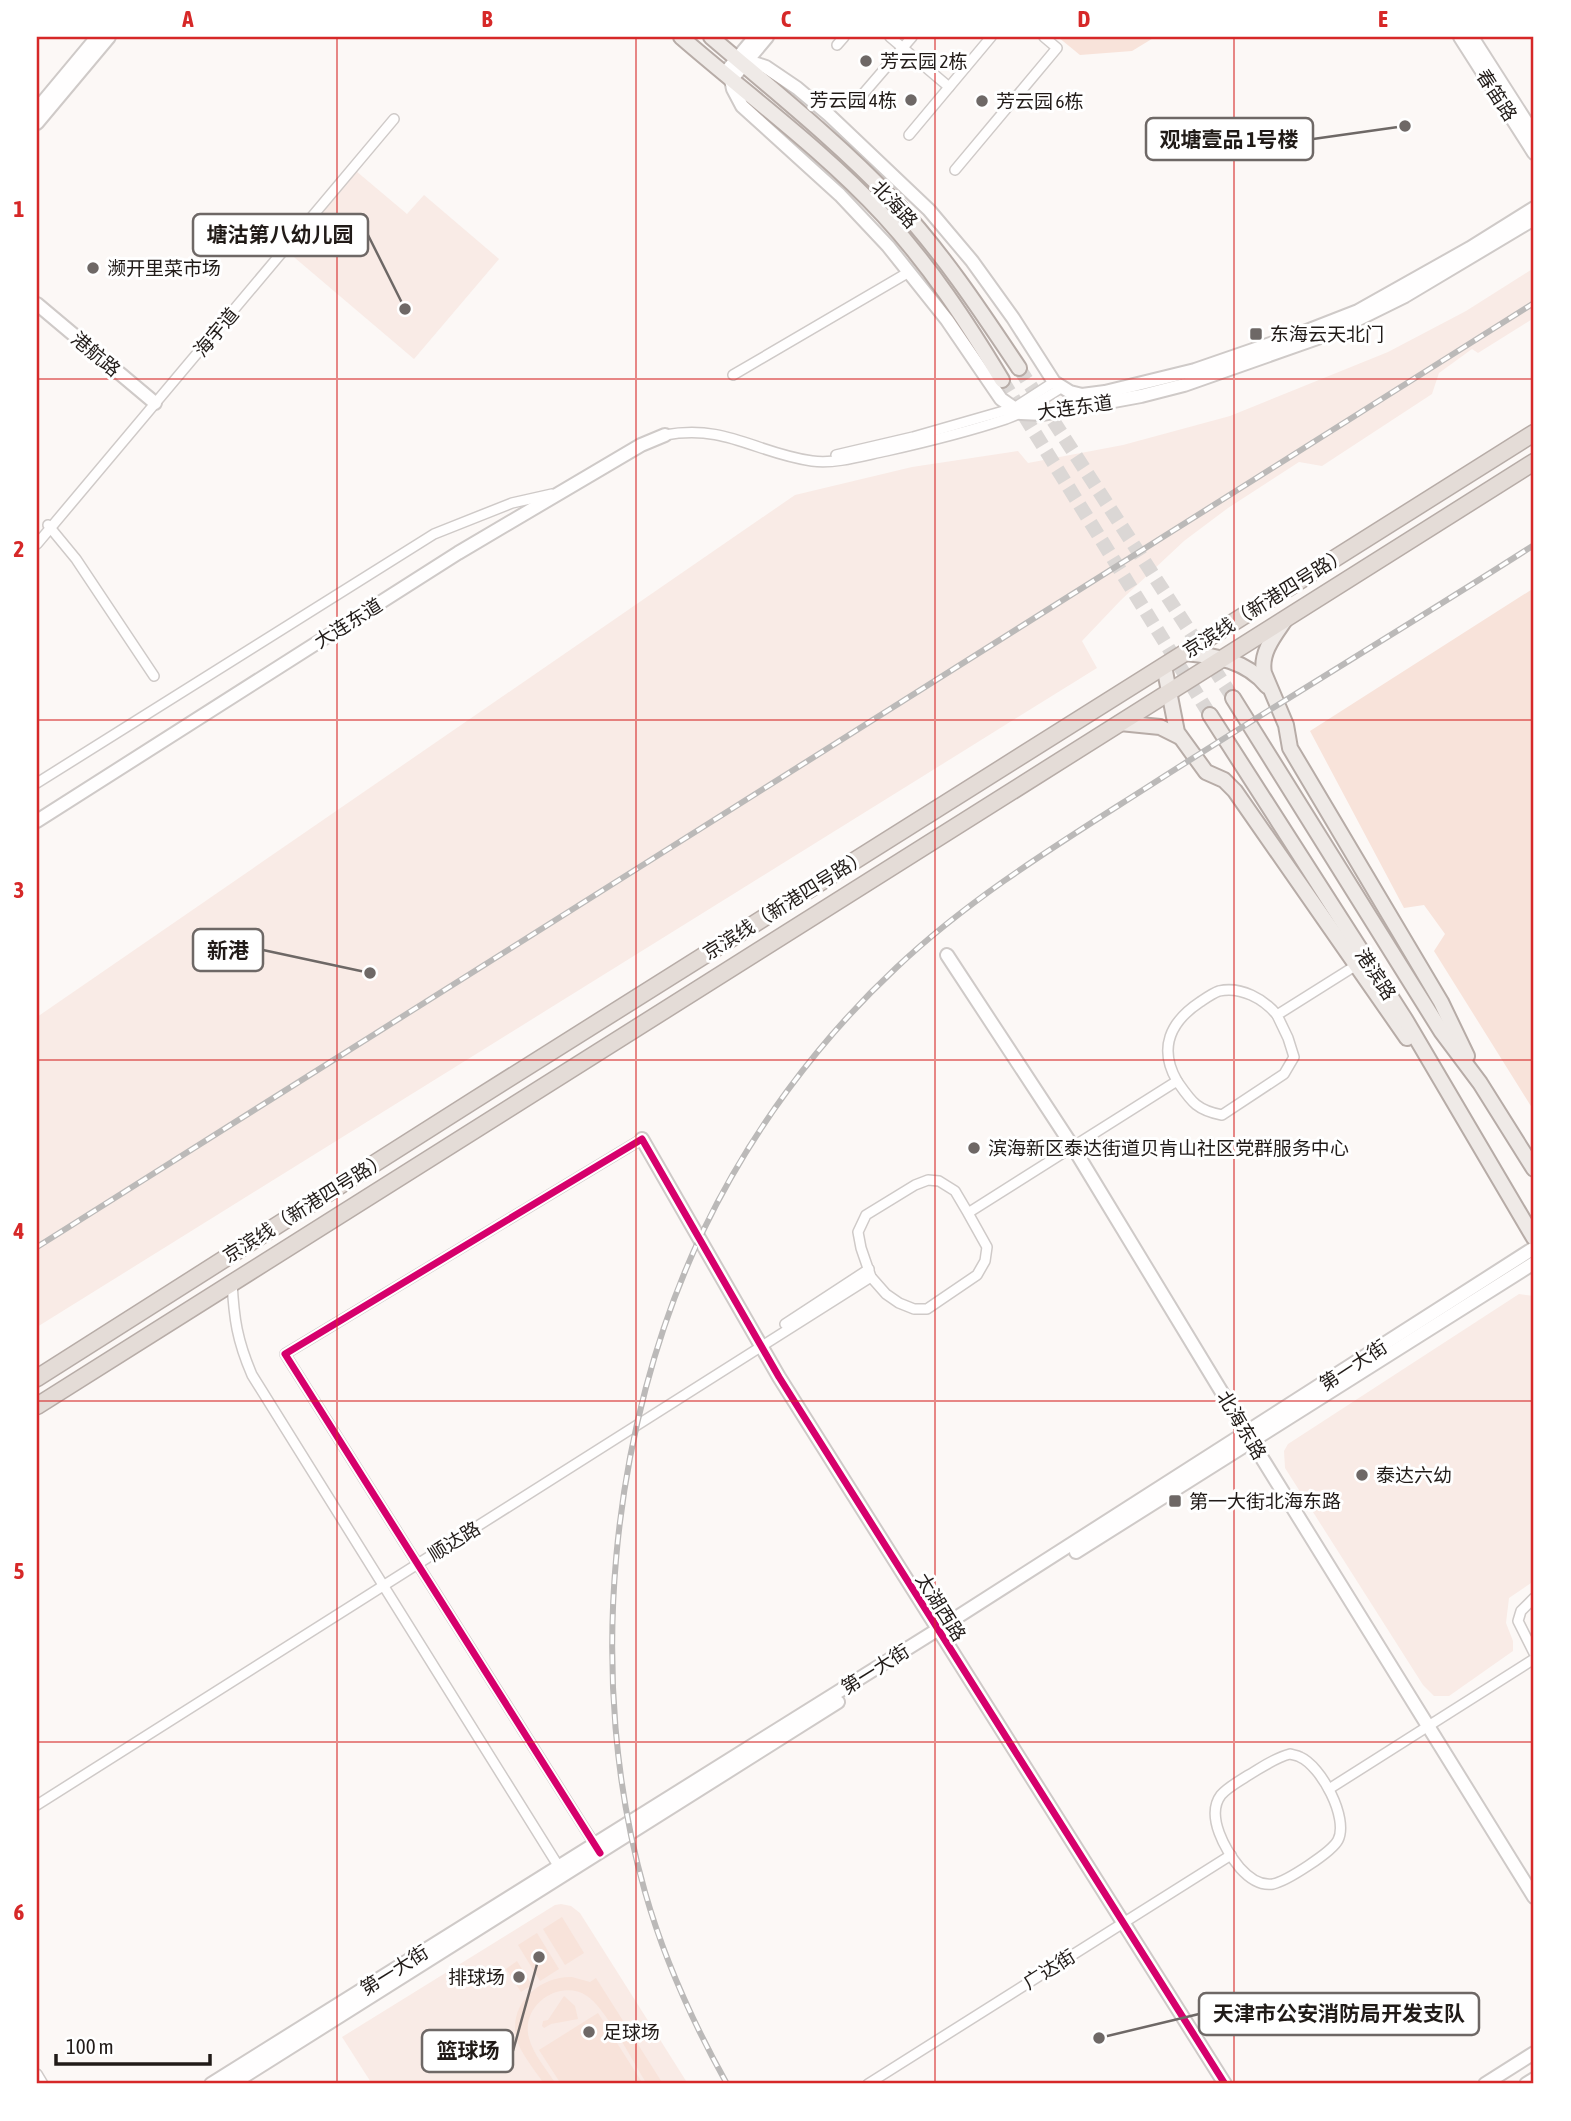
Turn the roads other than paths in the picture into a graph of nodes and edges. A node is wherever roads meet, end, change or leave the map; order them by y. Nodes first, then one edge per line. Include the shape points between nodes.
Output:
1 (97, 37) edge
2 (109, 37) edge
3 (681, 37) edge
4 (711, 37) edge
5 (755, 37) edge
6 (767, 37) edge
7 (844, 37) edge
8 (890, 37) edge
9 (912, 37) edge
10 (991, 37) edge
11 (1044, 37) edge
12 (1460, 37) edge
13 (1472, 37) edge
14 (837, 45) dead end
15 (902, 48) junction
16 (740, 61) junction
17 (727, 77) junction
18 (949, 87) junction
19 (863, 94) dead end
20 (37, 109) edge
21 (393, 118) dead end
22 (37, 123) edge
23 (1534, 134) edge
24 (909, 135) dead end
25 (1534, 153) edge
26 (955, 170) dead end
27 (1534, 208) edge
28 (1534, 219) edge
29 (909, 272) junction
30 (37, 304) edge
31 (37, 312) edge
32 (1019, 368) tunnel mouth
33 (733, 375) dead end
34 (1002, 380) tunnel mouth
35 (1057, 385) junction
36 (152, 404) junction
37 (1017, 411) junction
38 (1534, 433) edge
39 (665, 435) joint
40 (1534, 462) edge
41 (567, 490) junction
42 (50, 526) junction
43 (37, 538) edge
44 (37, 544) edge
45 (1286, 618) junction
46 (1185, 653) junction
47 (1222, 657) junction
48 (1164, 666) junction
49 (154, 676) dead end
50 (1168, 692) junction
51 (1272, 693) junction
52 (1233, 698) tunnel mouth
53 (1210, 715) tunnel mouth
54 (1120, 723) junction
55 (1180, 737) junction
56 (37, 783) edge
57 (37, 821) edge
58 (947, 955) dead end
59 (1354, 966) junction
60 (1277, 1015) junction
61 (1177, 1081) junction
62 (1480, 1083) junction
63 (1450, 1098) junction
64 (640, 1141) joint
65 (1073, 1147) junction
66 (1534, 1169) edge
67 (968, 1213) junction
68 (1534, 1238) edge
69 (1534, 1248) edge
70 (1534, 1263) edge
71 (870, 1273) junction
72 (232, 1282) junction
73 (757, 1345) junction
74 (37, 1378) edge
75 (37, 1406) edge
76 (1250, 1438) junction
77 (416, 1562) junction
78 (382, 1583) junction
79 (1534, 1598) edge
80 (937, 1635) junction
81 (1534, 1653) edge
82 (1534, 1659) edge
83 (1427, 1727) junction
84 (1329, 1789) junction
85 (37, 1798) edge
86 (37, 1805) edge
87 (598, 1848) junction
88 (1231, 1855) junction
89 (558, 1867) junction
90 (1534, 1897) edge
91 (1119, 1924) junction
92 (1534, 2053) edge
93 (37, 2074) edge
94 (1534, 2079) edge
95 (43, 2084) edge
96 (211, 2084) edge
97 (232, 2084) edge
98 (868, 2084) edge
99 (1215, 2084) edge
100 (1225, 2084) edge
101 (1485, 2084) edge
102 (1526, 2084) edge

1 - 20 main road
2 - 22 main road
3 - 17 main road
4 - 16 main road
5 - 16 main road
6 - 16 main road
7 - 14 street
8 - 15 street
9 - 15 street
10 - 18 street
11 - 26 street via 1057,48
12 - 25 main road, 春笛路
13 - 23 main road, 春笛路
15 - 18 street
15 - 19 street
16 - 17 main road
16 - 32 main road, 北海路 via 895,202 941,256
16 - 35 main road, 大连东道 via 781,76 929,210 972,261
17 - 29 main road, 大连东道 via 742,106 840,195
17 - 34 main road, 北海路 via 838,171 891,224 961,313
18 - 24 street
21 - 36 street, 海宇道
27 - 35 main road, 大连东道 via 1415,280 1299,334 1195,370 1105,392 1082,395
28 - 37 main road, 大连东道 via 1405,296 1326,335 1152,394 1065,411
29 - 33 street
29 - 37 main road, 大连东道 via 1000,399
30 - 36 main road, 港航路
31 - 36 main road, 港航路
35 - 37 street
36 - 42 street, 海宇道
37 - 39 street via 825,456 798,453 711,427 680,427
38 - 46 highway, 京滨线（新港四号路）
39 - 41 main road, 大连东道
40 - 45 highway, 京滨线（新港四号路）
41 - 56 street via 512,503 434,534
41 - 57 main road, 大连东道 via 458,553
42 - 43 street, 海宇道
42 - 44 street, 海宇道
42 - 49 street
45 - 47 highway, 京滨线（新港四号路）
45 - 51 main road via 1262,664
46 - 47 main road
46 - 48 highway, 京滨线（新港四号路）
47 - 50 highway, 京滨线（新港四号路）
47 - 51 main road via 1249,668
48 - 50 main road
48 - 74 highway, 京滨线（新港四号路）
50 - 54 highway, 京滨线（新港四号路）
50 - 55 main road
51 - 62 main road via 1290,748 1441,1002
52 - 62 main road via 1441,1031
53 - 63 main road, 港滨路 via 1405,1019
54 - 55 main road via 1160,727
54 - 72 highway, 京滨线（新港四号路）
55 - 59 main road via 1206,772 1235,791
58 - 65 main road, 北海东路
59 - 60 street
59 - 63 main road
60 - 61 street via 1267,1002 1250,994 1220,991 1207,997 1176,1023 1167,1046
60 - 61 street via 1294,1057 1284,1074 1222,1115 1194,1105
61 - 65 street
62 - 66 main road
63 - 68 main road, 港滨路
64 - 73 main road, 太湖西路
64 - 77 street via 285,1354
65 - 67 street
65 - 76 main road, 北海东路
67 - 71 street via 955,1191 939,1181 915,1185 866,1215 858,1232
67 - 71 street via 987,1247 985,1261 977,1275 927,1309 899,1303
69 - 76 main road, 第一大街
70 - 76 main road, 第一大街
71 - 73 street, 顺达路
72 - 75 highway, 京滨线（新港四号路）
72 - 78 street via 239,1346 252,1375
73 - 77 street, 顺达路
73 - 80 main road, 太湖西路
76 - 80 main road, 第一大街
76 - 83 main road, 北海东路
77 - 78 street, 顺达路
77 - 87 street
78 - 85 street, 顺达路
78 - 86 street, 顺达路
78 - 89 street
79 - 81 street via 1518,1621
80 - 87 main road, 第一大街
80 - 91 main road, 太湖西路
82 - 83 street
83 - 84 street
83 - 90 main road, 北海东路
84 - 88 street via 1341,1832 1327,1852 1274,1884 1254,1880
84 - 88 street via 1308,1762 1290,1755 1228,1789 1215,1810
87 - 89 main road, 第一大街
87 - 97 main road, 第一大街
88 - 91 street, 广达街
89 - 96 main road, 第一大街
91 - 98 street, 广达街
91 - 99 main road, 太湖西路
91 - 100 main road, 太湖西路
92 - 101 main road
93 - 95 street
94 - 102 main road

